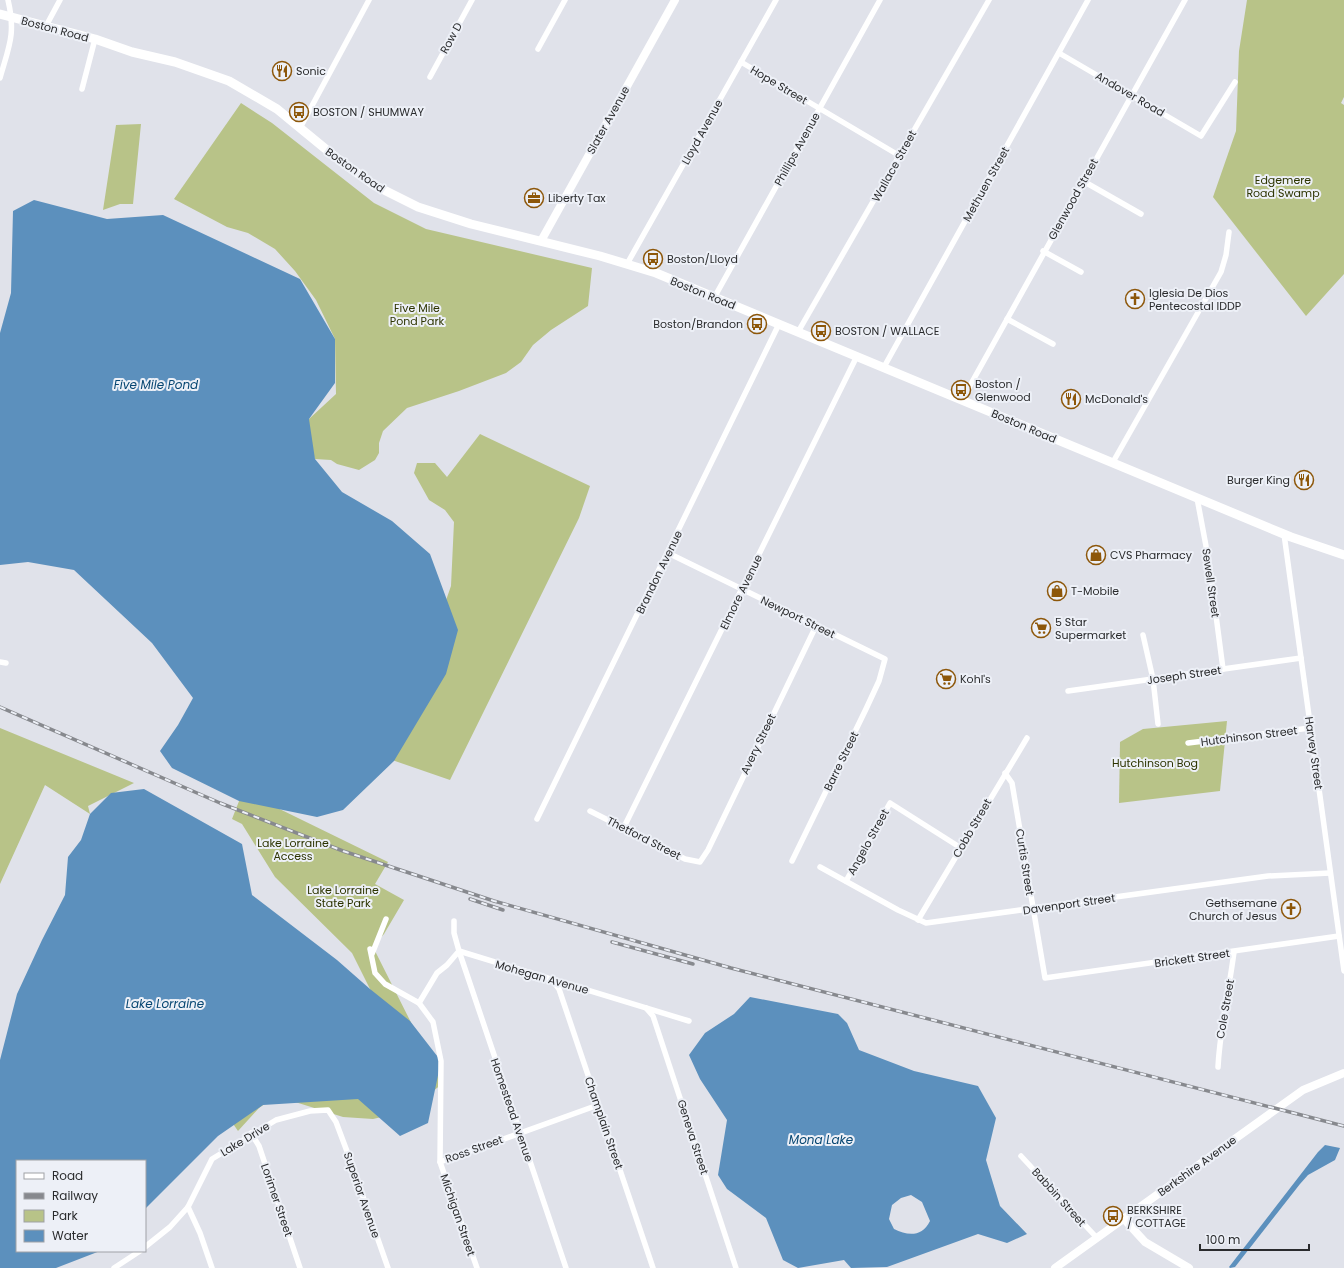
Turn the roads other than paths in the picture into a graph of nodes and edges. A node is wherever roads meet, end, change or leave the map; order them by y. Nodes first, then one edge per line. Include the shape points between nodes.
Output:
1 (8, 0) edge
2 (60, 0) edge
3 (369, 0) edge
4 (472, 0) edge
5 (564, 0) edge
6 (675, 0) edge
7 (776, 0) edge
8 (880, 0) edge
9 (989, 0) edge
10 (1088, 0) edge
11 (1185, 0) edge
12 (0, 14) edge
13 (12, 17) junction
14 (46, 26) junction
15 (95, 39) junction
16 (538, 49) dead end
17 (1059, 52) junction
18 (741, 62) junction
19 (430, 77) dead end
20 (0, 78) edge
21 (1235, 82) dead end
22 (82, 89) dead end
23 (1130, 95) junction
24 (819, 109) junction
25 (300, 128) junction
26 (900, 156) junction
27 (1083, 181) junction
28 (1141, 214) dead end
29 (1229, 232) dead end
30 (541, 241) junction
31 (1044, 251) junction
32 (627, 264) junction
33 (1081, 272) dead end
34 (714, 298) junction
35 (1007, 319) junction
36 (779, 324) junction
37 (798, 332) junction
38 (1052, 344) dead end
39 (857, 356) junction
40 (884, 367) junction
41 (962, 400) junction
42 (1113, 462) junction
43 (1197, 498) junction
44 (1284, 534) junction
45 (668, 554) junction
46 (1344, 555) edge
47 (742, 589) junction
48 (816, 626) junction
49 (1143, 635) dead end
50 (1301, 658) junction
51 (885, 659) joint
52 (1223, 669) junction
53 (1152, 679) junction
54 (1068, 691) dead end
55 (1158, 724) dead end
56 (1310, 728) junction
57 (1028, 738) dead end
58 (1188, 743) dead end
59 (1005, 773) junction
60 (590, 811) dead end
61 (537, 819) dead end
62 (624, 827) junction
63 (961, 848) junction
64 (792, 861) dead end
65 (700, 862) joint
66 (820, 867) dead end
67 (1330, 873) junction
68 (846, 881) junction
69 (1033, 909) junction
70 (386, 919) dead end
71 (918, 920) junction
72 (454, 921) dead end
73 (1339, 936) junction
74 (459, 952) junction
75 (1234, 952) junction
76 (1344, 971) edge
77 (1045, 978) joint
78 (552, 980) junction
79 (418, 1003) junction
80 (646, 1008) junction
81 (689, 1021) dead end
82 (1218, 1067) dead end
83 (1344, 1073) edge
84 (598, 1105) junction
85 (336, 1122) joint
86 (520, 1133) junction
87 (251, 1134) junction
88 (1021, 1156) dead end
89 (440, 1162) junction
90 (188, 1207) junction
91 (1124, 1219) junction
92 (1096, 1238) junction
93 (146, 1246) edge
94 (139, 1252) edge
95 (125, 1266) edge
96 (114, 1268) edge
97 (212, 1268) edge
98 (300, 1268) edge
99 (388, 1268) edge
100 (477, 1268) edge
101 (566, 1268) edge
102 (654, 1268) edge
103 (736, 1268) edge
104 (1055, 1268) edge
105 (1189, 1268) edge

1 - 13 street
2 - 14 street
3 - 25 street
4 - 19 street, Row D
5 - 16 street
6 - 30 main road, Slater Avenue
7 - 18 street, Lloyd Avenue
8 - 24 street, Phillips Avenue
9 - 26 street, Wallace Street
10 - 17 street, Methuen Street
11 - 23 street, Glenwood Street
12 - 13 main road, Boston Road
13 - 14 main road, Boston Road
13 - 20 street via 13,35
14 - 15 main road, Boston Road
15 - 22 street
15 - 25 main road, Boston Road via 230,81 271,105
17 - 23 street, Andover Road
17 - 40 street, Methuen Street
18 - 24 street, Hope Street
18 - 32 street, Lloyd Avenue
21 - 23 street, Andover Road via 1201,136
23 - 27 street, Glenwood Street
24 - 26 street, Hope Street
24 - 34 street, Phillips Avenue
25 - 30 main road, Boston Road via 354,172 395,197 450,218
26 - 37 street, Wallace Street
27 - 28 street
27 - 31 street, Glenwood Street
29 - 42 street via 1221,272
30 - 32 main road, Boston Road
31 - 33 street
31 - 35 street, Glenwood Street
32 - 34 main road, Boston Road
34 - 36 main road, Boston Road
35 - 38 street
35 - 41 street, Glenwood Street
36 - 37 main road, Boston Road
36 - 45 street, Brandon Avenue
37 - 39 main road, Boston Road
39 - 40 main road, Boston Road
39 - 47 street, Elmore Avenue
40 - 41 main road, Boston Road
41 - 42 main road, Boston Road
42 - 43 main road, Boston Road
43 - 44 main road, Boston Road
43 - 52 street, Sewell Street via 1209,562
44 - 46 main road, Boston Road
44 - 50 street, Harvey Street
45 - 47 street, Newport Street
45 - 61 street, Brandon Avenue
47 - 48 street, Newport Street
47 - 62 street, Elmore Avenue
48 - 51 street, Newport Street
48 - 65 street, Avery Street
49 - 53 street
50 - 52 street, Joseph Street
50 - 56 street, Harvey Street
51 - 64 street, Barre Street via 879,681
52 - 53 street, Joseph Street
53 - 54 street, Joseph Street
53 - 55 street
56 - 58 street, Hutchinson Street
56 - 67 street, Harvey Street
57 - 59 street, Cobb Street
59 - 63 street, Cobb Street
59 - 69 street, Curtis Street via 1012,783
60 - 62 street, Thetford Street
62 - 65 street, Thetford Street via 685,859
63 - 68 street, Angelo Street via 890,802
63 - 71 street, Cobb Street
66 - 68 street, Davenport Street
67 - 69 street, Davenport Street via 1268,876
67 - 73 street, Harvey Street
68 - 71 street, Davenport Street
69 - 71 street, Davenport Street via 926,922
69 - 77 street, Curtis Street
70 - 79 street via 371,951 375,973 385,984
72 - 74 street, Homestead Avenue
73 - 75 street, Brickett Street
73 - 76 street, Harvey Street
74 - 78 street, Mohegan Avenue
74 - 79 street via 437,973
74 - 86 street, Homestead Avenue
75 - 77 street, Brickett Street
75 - 82 street, Cole Street via 1219,1040
78 - 80 street, Mohegan Avenue
78 - 84 street, Champlain Street via 559,989
79 - 89 street via 433,1022 441,1061
80 - 81 street, Mohegan Avenue
80 - 103 street, Geneva Street via 653,1016
83 - 91 main road, Berkshire Avenue via 1319,1082 1290,1100
84 - 86 street, Ross Street
84 - 102 street, Champlain Street
85 - 87 street, Lake Drive via 328,1110 310,1111 276,1120
85 - 99 street, Superior Avenue
86 - 89 street, Ross Street
86 - 101 street, Homestead Avenue
87 - 90 street, Lake Drive via 212,1159
87 - 98 street, Lorimer Street via 259,1146
88 - 92 street, Babbin Street
89 - 100 street, Michigan Street
90 - 93 street, Lake Drive via 170,1227
90 - 97 street
91 - 92 main road, Berkshire Avenue
91 - 105 main road via 1150,1246
92 - 104 main road, Berkshire Avenue
94 - 95 street
95 - 96 street

